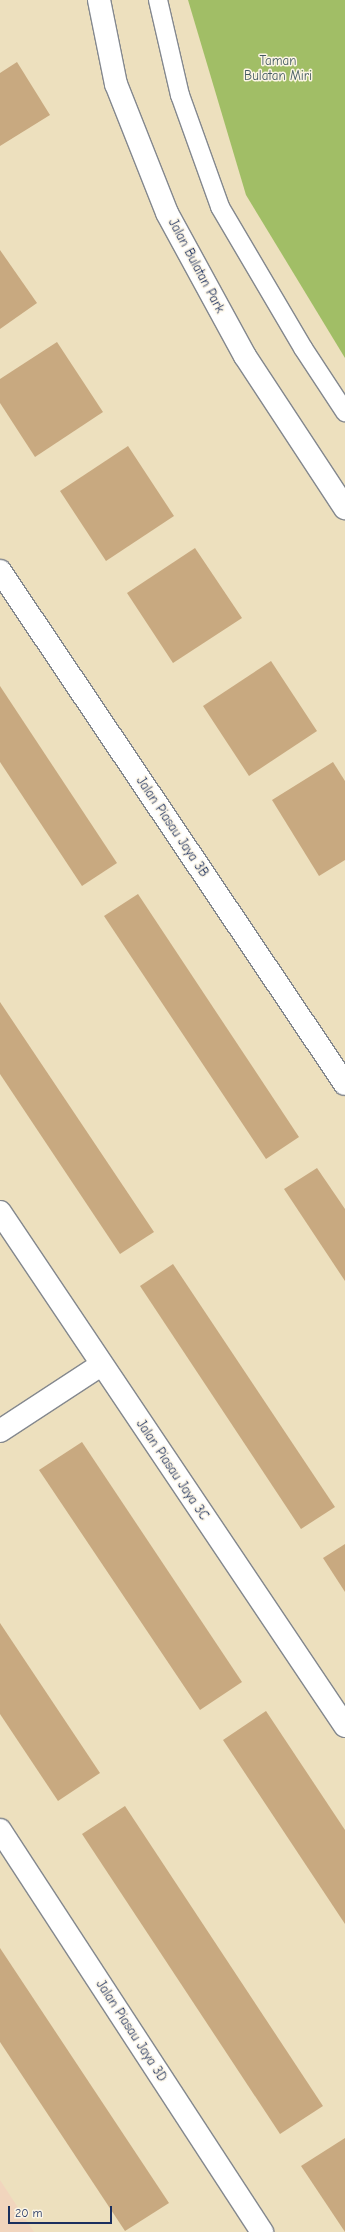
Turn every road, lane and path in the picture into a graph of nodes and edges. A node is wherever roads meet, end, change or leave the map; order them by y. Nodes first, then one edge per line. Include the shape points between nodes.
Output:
1 (100, 0) edge
2 (158, 0) edge
3 (345, 412) edge
4 (345, 508) edge
5 (0, 570) edge
6 (345, 1084) edge
7 (0, 1212) edge
8 (101, 1365) junction
9 (0, 1431) edge
10 (345, 1726) edge
11 (0, 1830) edge
12 (262, 2232) edge

1 - 4 street, Jalan Bulatan Park via 116,84 167,213 245,356
2 - 3 lane via 180,95 220,207 303,348
5 - 6 street, Jalan Piasau Jaya 3B
7 - 8 street, Jalan Piasau Jaya 3C
8 - 9 street
8 - 10 street, Jalan Piasau Jaya 3C
11 - 12 street, Jalan Piasau Jaya 3D

